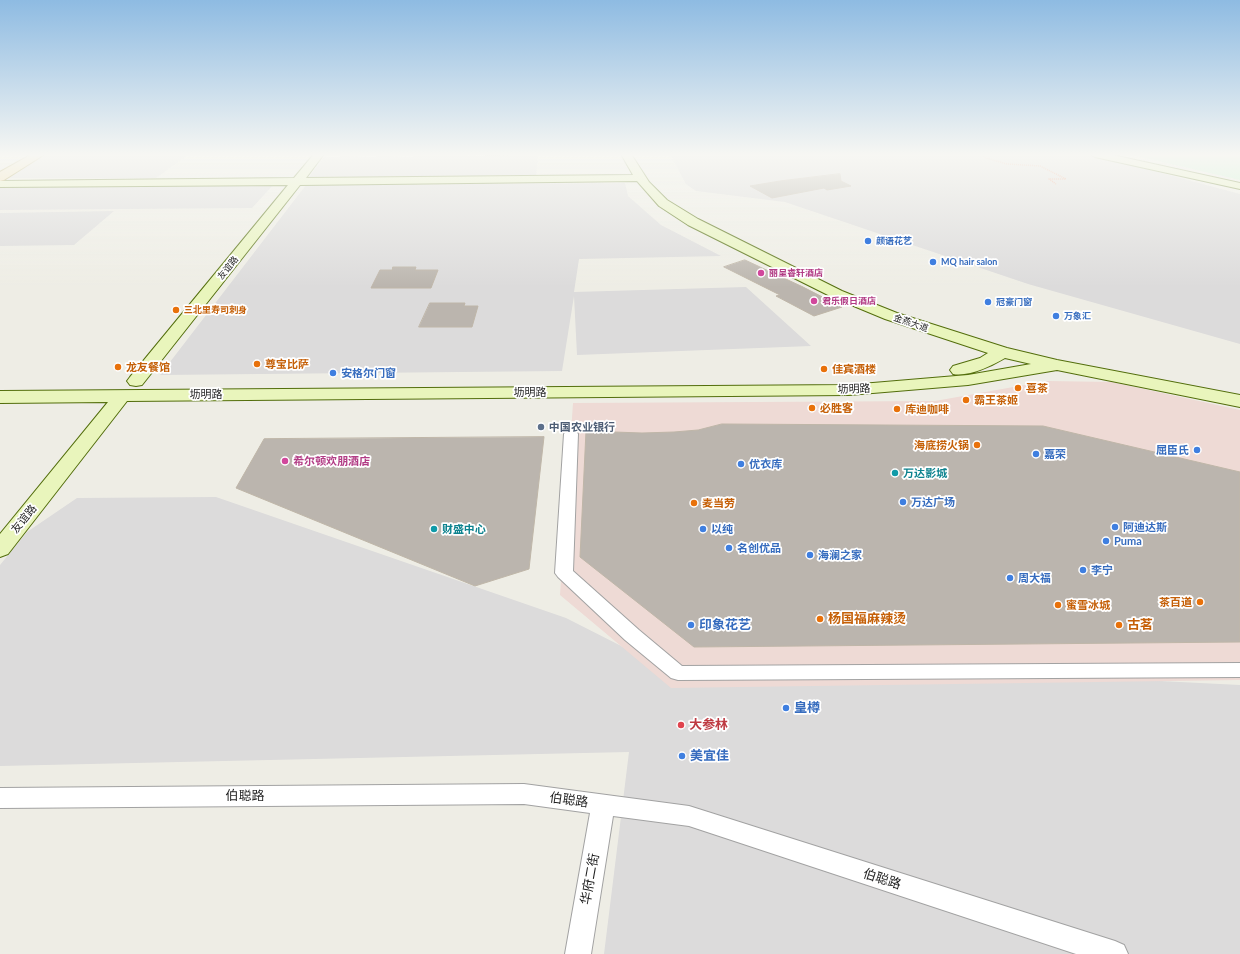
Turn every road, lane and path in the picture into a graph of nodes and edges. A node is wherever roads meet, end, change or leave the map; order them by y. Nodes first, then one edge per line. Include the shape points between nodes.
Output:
1 (283, 199) edge
2 (659, 199) edge
3 (676, 199) edge
4 (1002, 352) junction
5 (1058, 365) junction
6 (0, 384) edge
7 (123, 390) junction
8 (1240, 393) edge
9 (0, 397) edge
10 (1240, 400) edge
11 (571, 434) dead end
12 (0, 528) edge
13 (0, 549) edge
14 (1240, 670) edge
15 (0, 798) edge
16 (603, 805) junction
17 (578, 954) edge
18 (1115, 954) edge

1 - 7 main road, 友谊路
2 - 4 main road, 金燕大道 via 693,222 837,294 891,316
3 - 8 main road, 金燕大道 via 704,218 770,254 902,311 970,335 1072,360
4 - 5 main road, 金燕大道
4 - 7 main road, 坜明路 via 986,362 964,369 908,376 836,380
5 - 7 main road, 坜明路 via 968,380 848,390
5 - 10 main road, 金燕大道
6 - 7 main road, 坜明路
7 - 9 main road, 坜明路
7 - 12 main road, 友谊路
7 - 13 main road, 友谊路
11 - 14 street via 564,574 678,673
15 - 16 street, 伯聪路 via 524,794
16 - 17 street, 华府二街
16 - 18 street, 伯聪路 via 689,816

